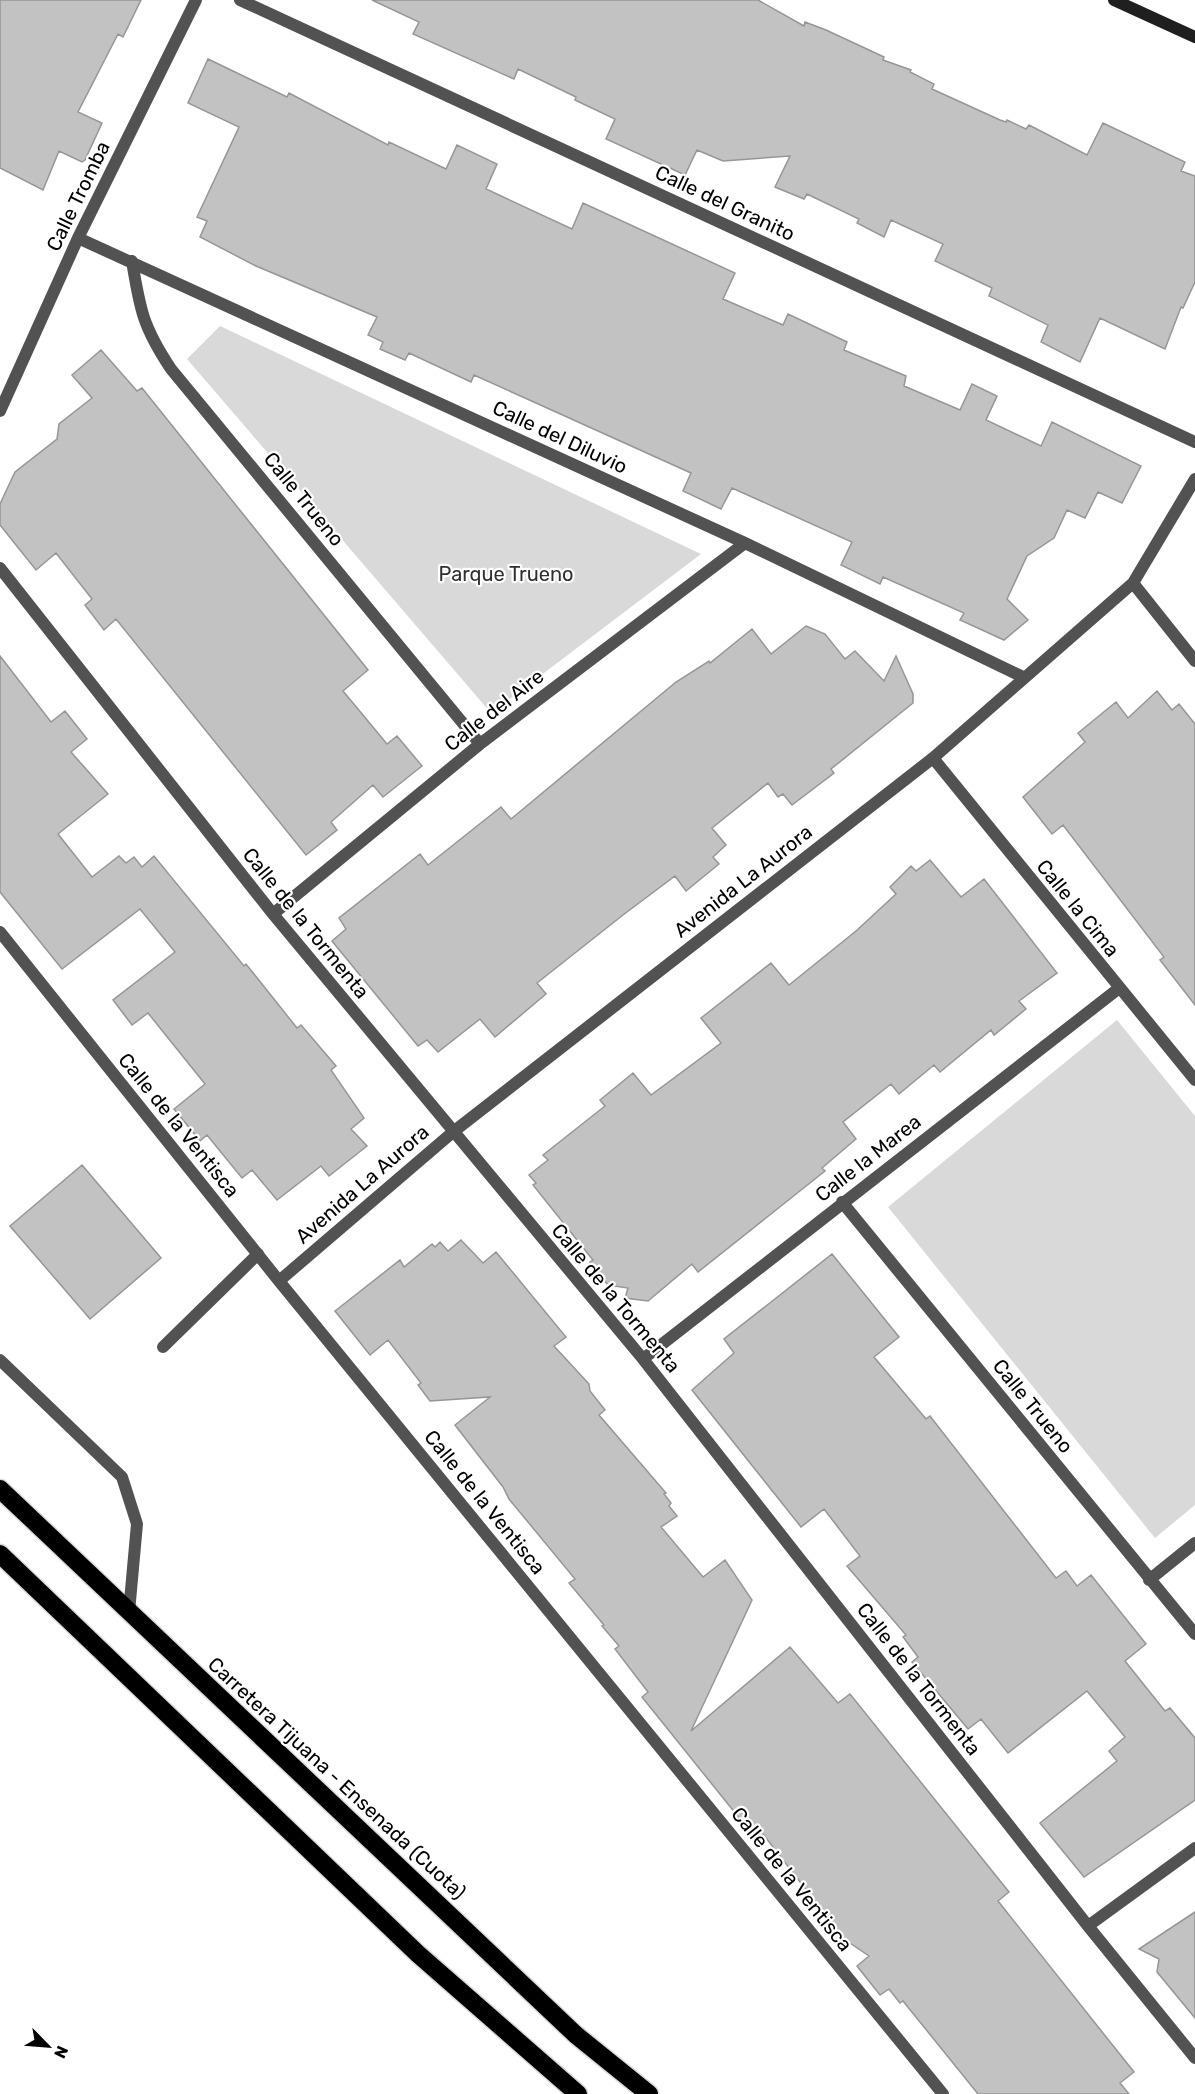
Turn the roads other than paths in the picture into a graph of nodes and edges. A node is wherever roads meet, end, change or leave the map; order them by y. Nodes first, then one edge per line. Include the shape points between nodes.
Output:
1 (196, 0) edge
2 (240, 0) edge
3 (1114, 0) edge
4 (1195, 37) edge
5 (78, 238) junction
6 (132, 261) junction
7 (0, 411) edge
8 (1195, 442) edge
9 (1195, 479) edge
10 (745, 543) junction
11 (0, 568) edge
12 (1133, 583) junction
13 (1195, 661) edge
14 (1023, 677) junction
15 (480, 744) junction
16 (933, 758) junction
17 (273, 915) junction
18 (0, 932) edge
19 (1118, 989) junction
20 (1195, 1080) edge
21 (453, 1132) junction
22 (842, 1202) junction
23 (258, 1254) junction
24 (279, 1281) junction
25 (163, 1347) dead end
26 (643, 1359) junction
27 (0, 1360) edge
28 (0, 1489) edge
29 (1195, 1543) edge
30 (0, 1554) edge
31 (1149, 1580) junction
32 (129, 1612) junction
33 (1195, 1634) edge
34 (1195, 1848) edge
35 (1088, 1926) junction
36 (1195, 2058) edge
37 (578, 2094) edge
38 (649, 2094) edge
39 (943, 2094) edge

1 - 5 street, Calle Tromba
2 - 8 street, Calle del Granito
3 - 4 main road
5 - 6 street, Calle del Diluvio
5 - 7 street, Calle Tromba
6 - 10 street, Calle del Diluvio
6 - 15 street, Calle Trueno via 139,309 151,339 171,369
9 - 12 street, Avenida La Aurora
10 - 14 street, Calle del Diluvio
10 - 15 street, Calle del Aire
11 - 17 street, Calle de la Tormenta
12 - 13 street
12 - 14 street, Avenida La Aurora
14 - 16 street, Avenida La Aurora
15 - 17 street, Calle del Aire
16 - 19 street, Calle la Cima
16 - 21 street, Avenida La Aurora
17 - 21 street, Calle de la Tormenta
18 - 23 street, Calle de la Ventisca
19 - 20 street, Calle la Cima
19 - 22 street, Calle la Marea
21 - 24 street, Avenida La Aurora
21 - 26 street, Calle de la Tormenta
22 - 26 street, Calle la Marea
22 - 31 street, Calle Trueno
23 - 24 street, Calle de la Ventisca
23 - 25 street
24 - 39 street, Calle de la Ventisca
26 - 35 street, Calle de la Tormenta
27 - 32 street via 122,1477 137,1524
28 - 32 highway, Carretera Tijuana - Ensenada (Cuota)
29 - 31 street
30 - 37 highway via 418,1954
31 - 33 street, Calle Trueno
32 - 38 highway, Carretera Tijuana - Ensenada (Cuota) via 576,2035
34 - 35 street
35 - 36 street, Calle de la Tormenta

